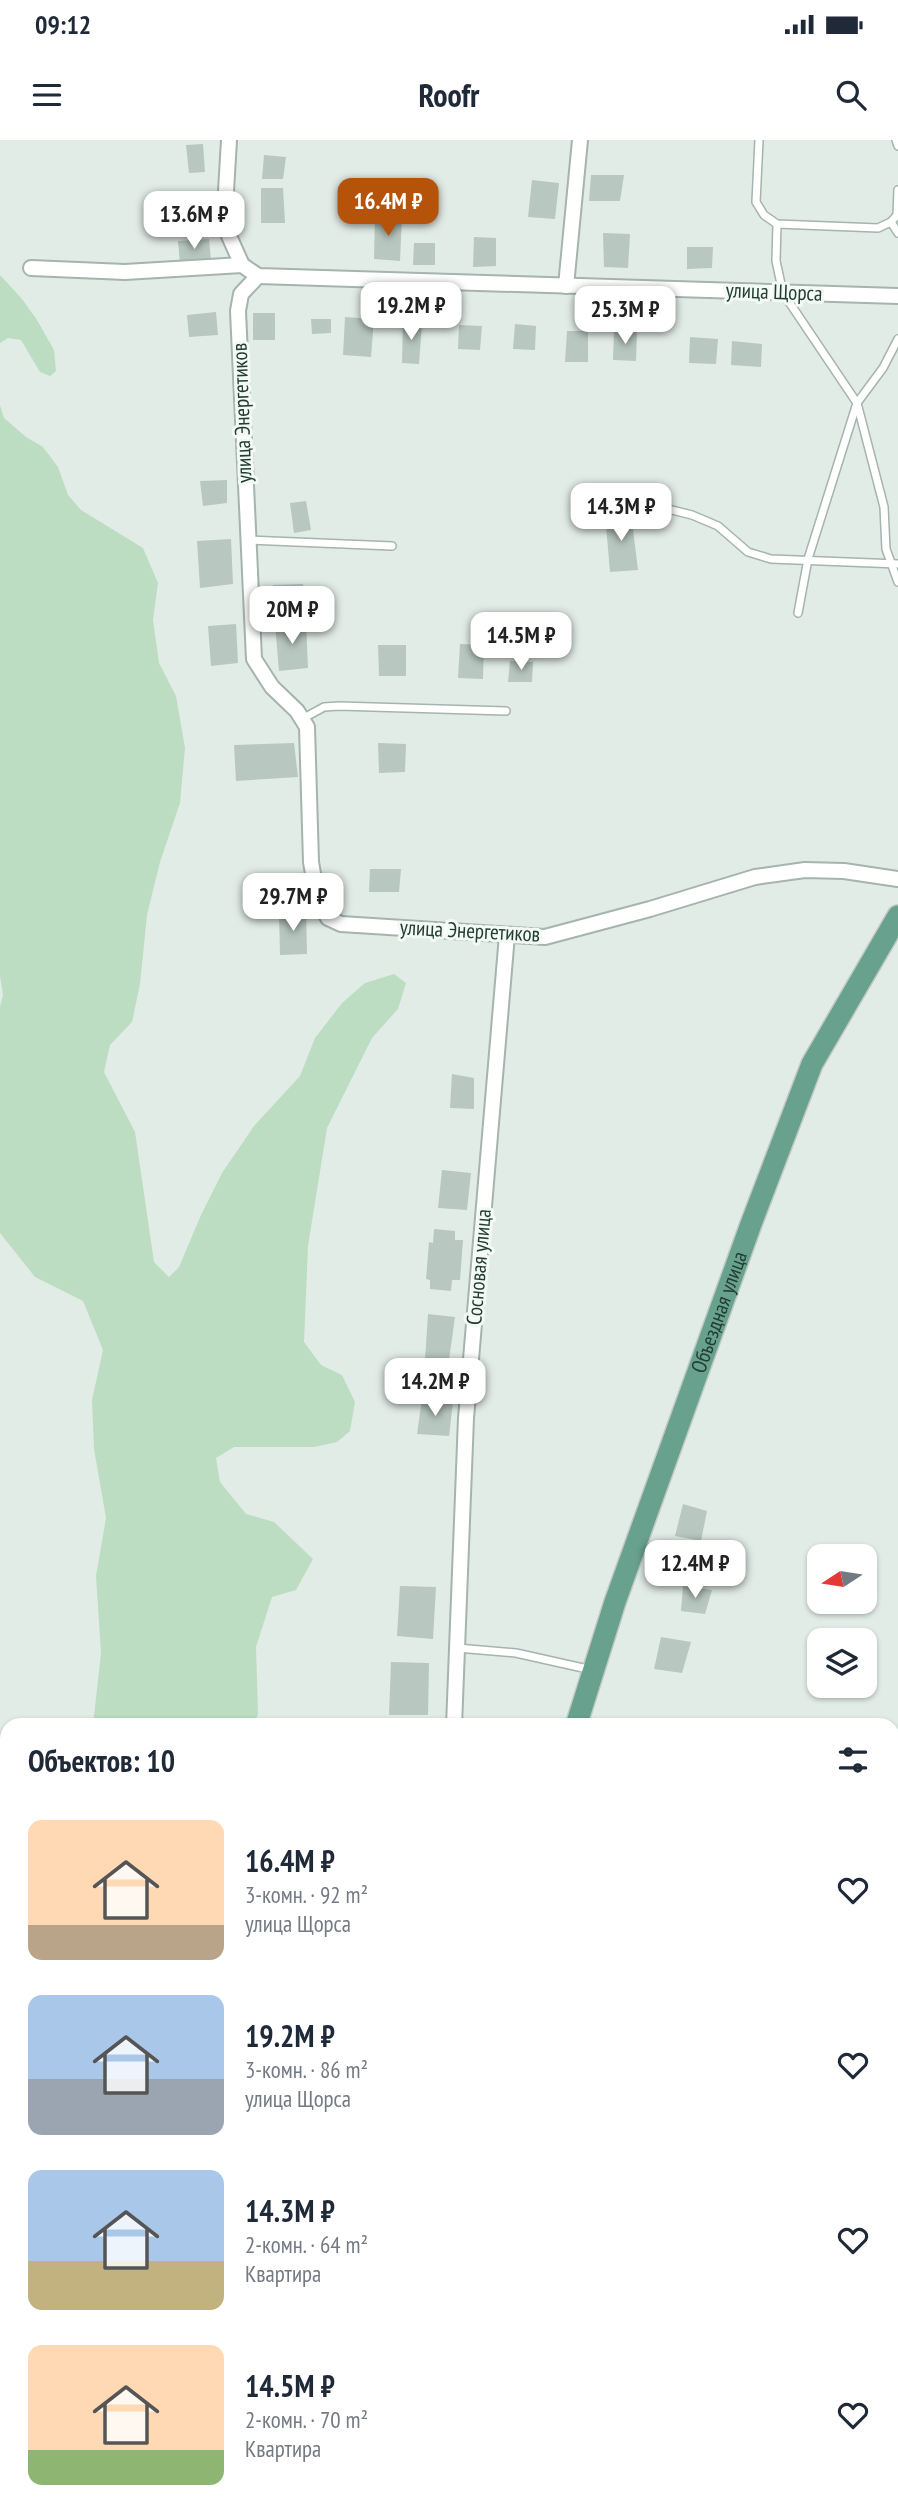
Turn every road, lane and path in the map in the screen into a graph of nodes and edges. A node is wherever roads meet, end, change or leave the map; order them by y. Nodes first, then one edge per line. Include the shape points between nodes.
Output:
1 (229, 140) edge
2 (580, 140) edge
3 (759, 140) edge
4 (896, 140) edge
5 (898, 146) edge
6 (898, 190) edge
7 (891, 222) junction
8 (777, 224) junction
9 (898, 233) edge
10 (243, 265) junction
11 (31, 268) dead end
12 (258, 276) junction
13 (566, 286) junction
14 (783, 293) junction
15 (898, 296) edge
16 (898, 339) edge
17 (857, 402) junction
18 (640, 502) dead end
19 (247, 540) junction
20 (392, 547) dead end
21 (808, 559) junction
22 (895, 565) edge
23 (898, 582) edge
24 (798, 613) dead end
25 (506, 711) dead end
26 (302, 719) junction
27 (898, 878) edge
28 (898, 916) edge
29 (507, 935) junction
30 (457, 1648) junction
31 (593, 1671) junction
32 (454, 1718) edge
33 (578, 1718) edge

1 - 10 street via 225,208 229,236
2 - 13 street
3 - 8 lane via 756,202
4 - 5 lane
6 - 7 lane via 897,215
7 - 8 lane via 878,228
7 - 9 lane
8 - 14 lane via 776,261
10 - 11 street via 125,272
10 - 12 street
12 - 13 street, улица Щорса
12 - 19 street, улица Энергетиков via 241,294 238,311
13 - 14 street, улица Щорса
14 - 15 street, улица Щорса
14 - 17 lane
16 - 17 lane
17 - 21 lane
17 - 22 lane via 884,507 886,549
18 - 21 lane via 692,514 718,526 748,552 771,559
19 - 20 lane
19 - 26 street, улица Энергетиков via 254,659
21 - 22 lane
21 - 24 lane
22 - 23 lane
25 - 26 lane via 339,706 324,707
26 - 29 street, улица Энергетиков via 307,727 311,862 317,897 328,918 341,925
27 - 29 street, улица Энергетиков via 805,870 755,877 545,937
28 - 31 main road, Объездная улица via 812,1064
29 - 30 street, Сосновая улица via 466,1418
30 - 31 lane via 516,1653
30 - 32 street, Сосновая улица
31 - 33 main road, Объездная улица

